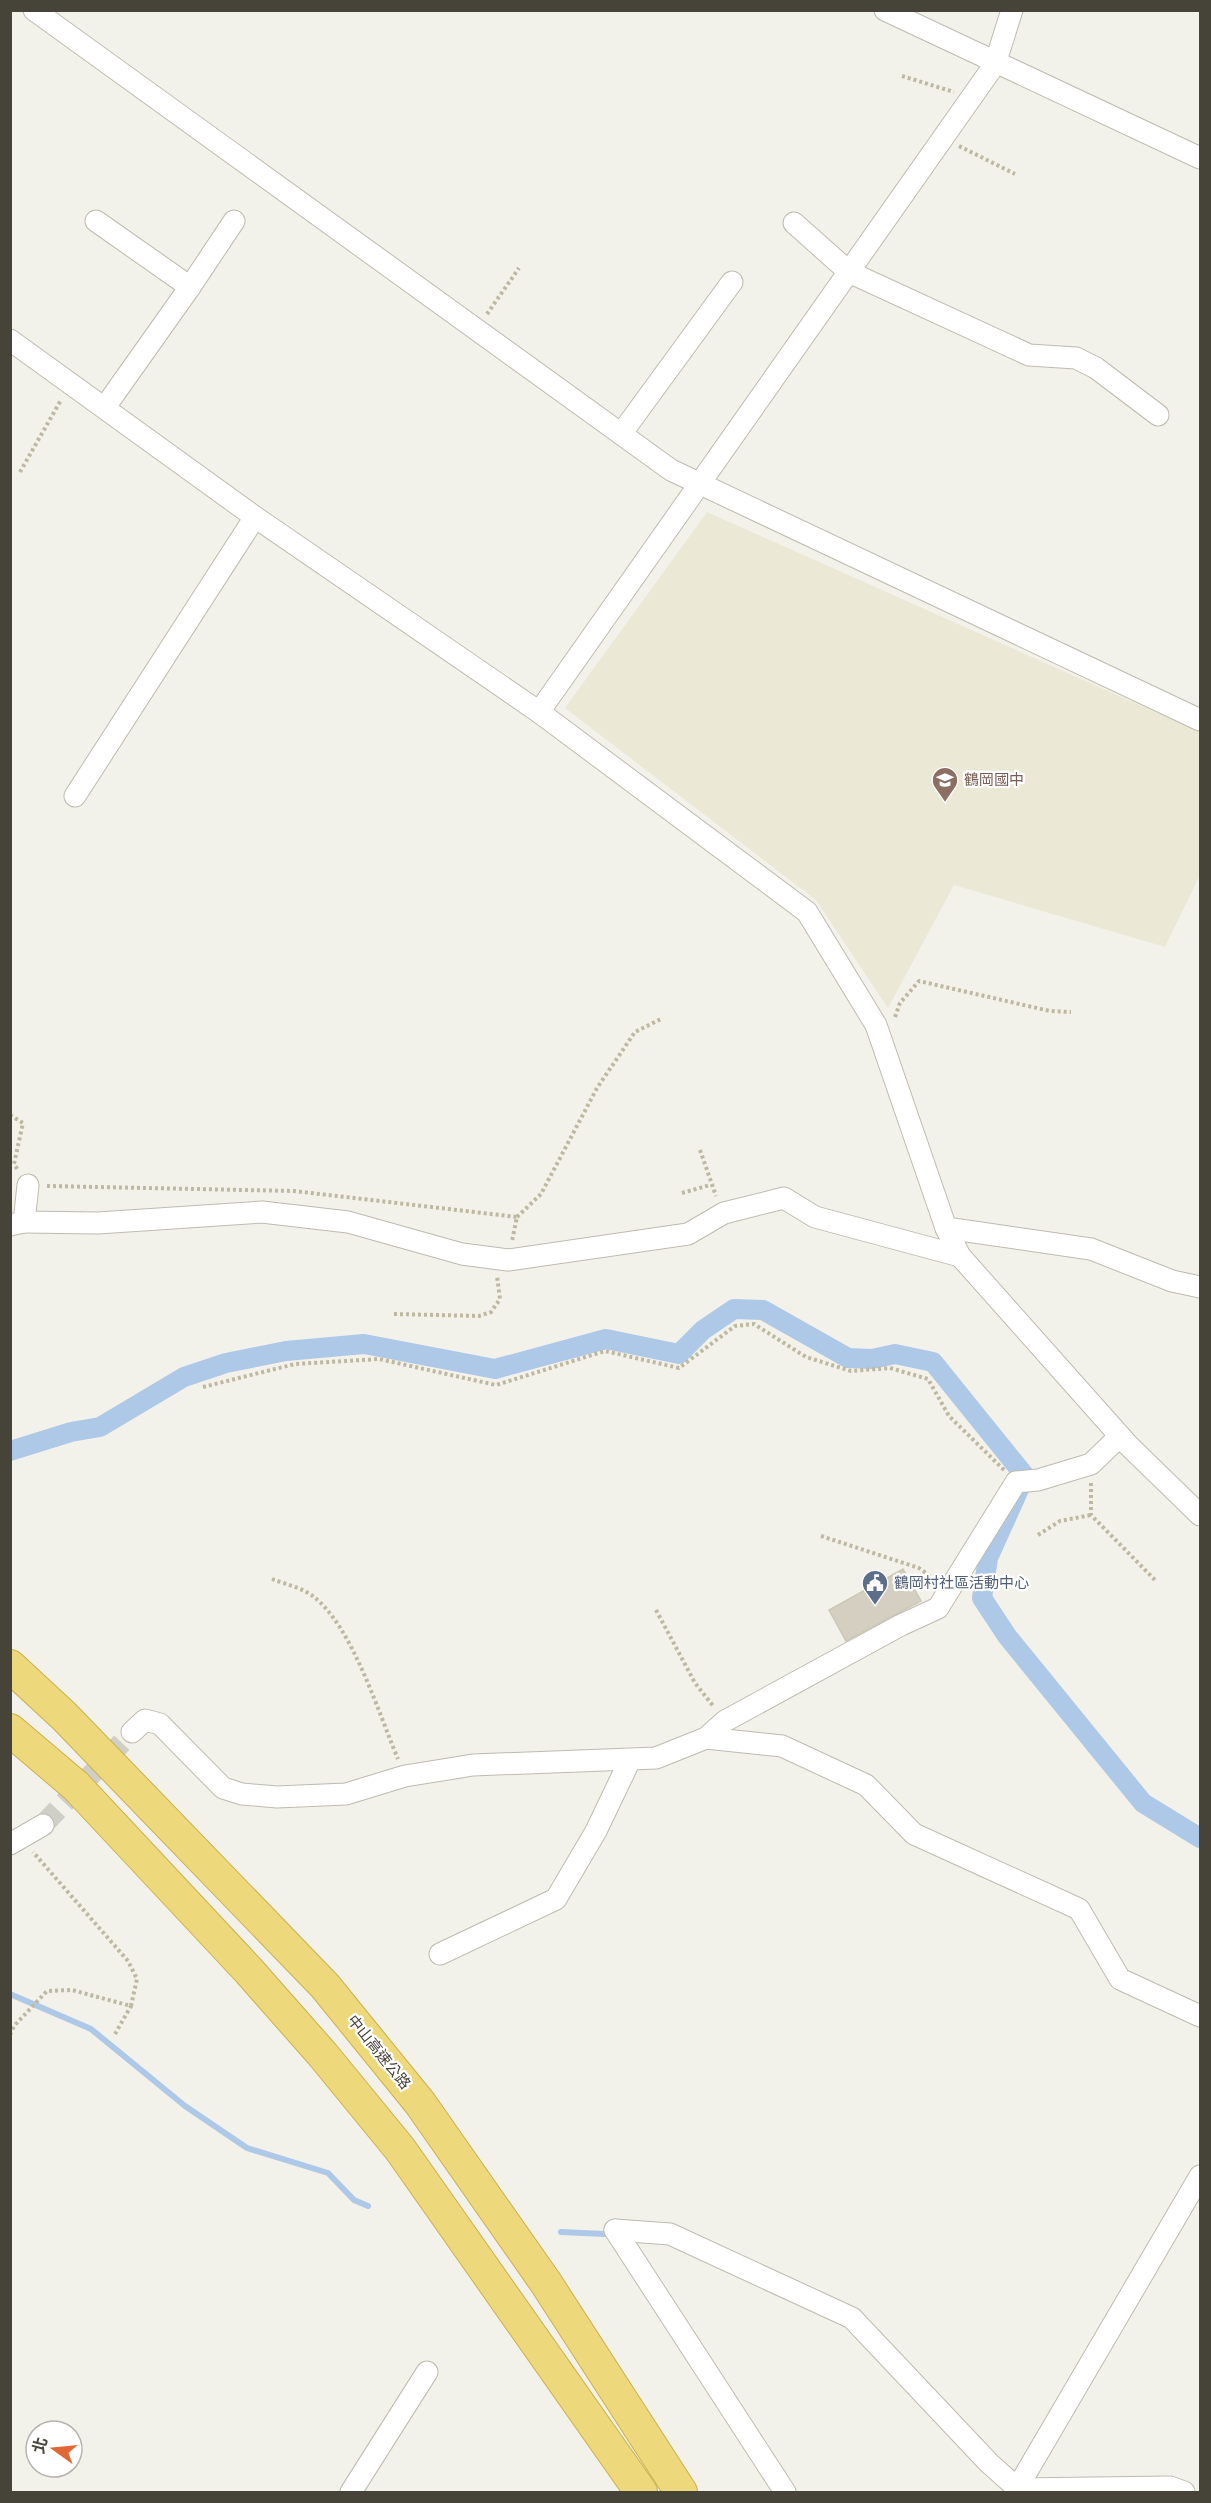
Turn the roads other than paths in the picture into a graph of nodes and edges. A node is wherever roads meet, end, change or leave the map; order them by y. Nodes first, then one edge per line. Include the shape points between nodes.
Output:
1 (34, 10) edge
2 (885, 10) edge
3 (1012, 10) edge
4 (996, 64) junction
5 (1200, 158) edge
6 (96, 221) dead end
7 (234, 221) dead end
8 (794, 224) dead end
9 (849, 272) junction
10 (732, 282) dead end
11 (190, 287) junction
12 (10, 340) edge
13 (105, 407) junction
14 (1158, 415) dead end
15 (621, 434) junction
16 (699, 484) junction
17 (255, 517) junction
18 (539, 712) junction
19 (1200, 720) edge
20 (75, 796) dead end
21 (28, 1185) dead end
22 (17, 1224) edge
23 (946, 1228) junction
24 (960, 1256) junction
25 (1200, 1287) edge
26 (1120, 1436) junction
27 (1200, 1515) edge
28 (10, 1666) edge
29 (10, 1730) edge
30 (132, 1732) tunnel mouth
31 (706, 1738) junction
32 (630, 1760) junction
33 (43, 1826) tunnel mouth
34 (15, 1841) edge
35 (440, 1954) dead end
36 (1200, 2016) edge
37 (1200, 2176) edge
38 (427, 2372) dead end
39 (605, 2445) junction
40 (1017, 2491) edge
41 (351, 2493) edge
42 (627, 2493) edge
43 (640, 2493) edge
44 (681, 2493) edge
45 (785, 2493) edge
46 (1184, 2493) edge

1 - 15 street
2 - 4 street
3 - 4 street
4 - 5 street
4 - 9 street
6 - 11 street
7 - 11 street
8 - 9 street
9 - 14 street via 1029,355 1076,358 1096,368
9 - 16 street
10 - 15 street
11 - 13 street
12 - 13 street
13 - 17 street
15 - 16 street via 671,470
16 - 18 street
16 - 19 street
17 - 18 street
17 - 20 street
18 - 23 street via 807,912 876,1025
21 - 22 street
22 - 24 street via 262,1212 348,1222 462,1254 508,1260 688,1234 724,1213 784,1198 815,1217
23 - 24 street
23 - 25 street via 1091,1249 1172,1281
24 - 26 street
26 - 27 street
26 - 31 street via 1091,1464 1038,1480 1016,1482 938,1608 725,1721
28 - 44 highway, 中山高速公路 via 73,1724 340,2004 420,2103 532,2264
29 - 39 highway via 76,1786 323,2055 400,2150
30 - 32 street via 146,1720 160,1724 223,1788 277,1797 346,1794 405,1776 473,1766
31 - 32 street via 656,1758
31 - 36 street via 782,1746 866,1785 914,1834 1079,1909 1119,1979
32 - 35 street via 556,1899
33 - 34 street
37 - 40 street
38 - 41 street
39 - 42 highway
39 - 43 highway
40 - 45 street via 852,2318 670,2234 615,2230
40 - 46 street via 1170,2487

